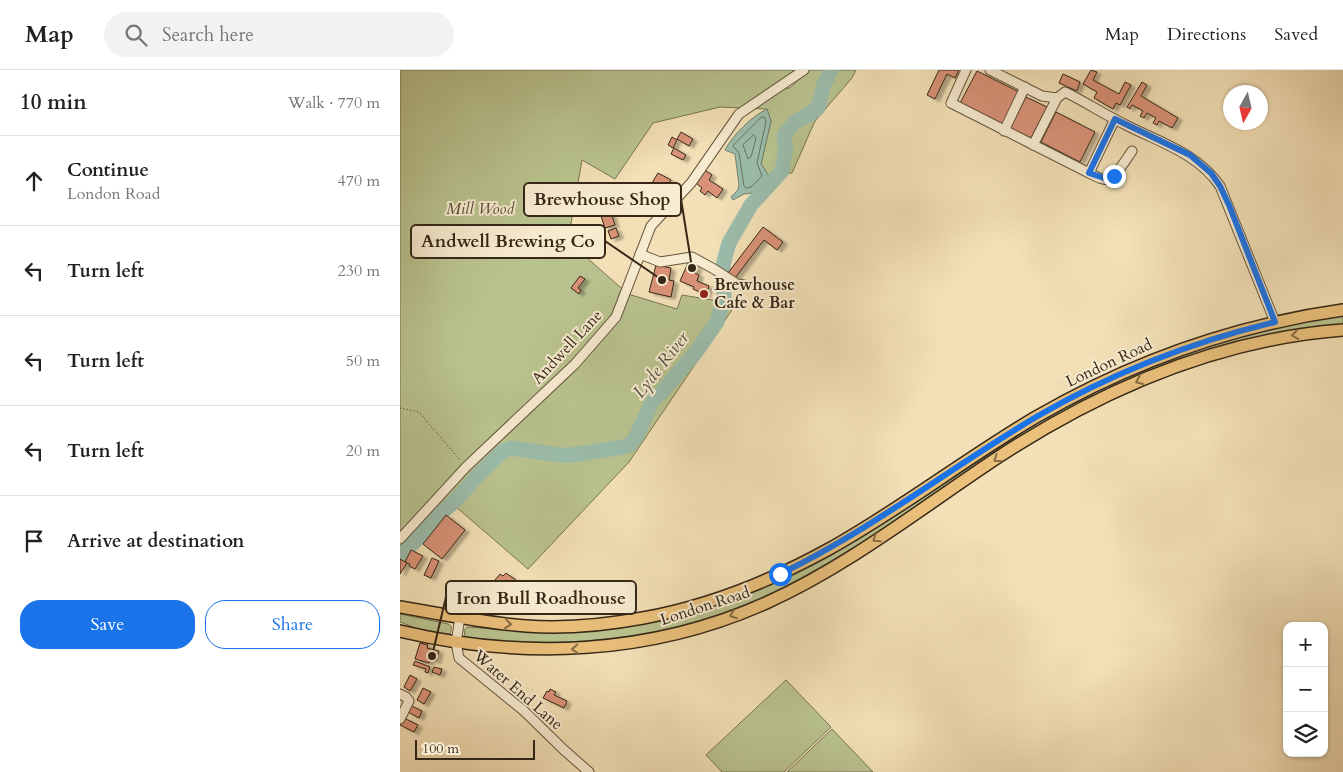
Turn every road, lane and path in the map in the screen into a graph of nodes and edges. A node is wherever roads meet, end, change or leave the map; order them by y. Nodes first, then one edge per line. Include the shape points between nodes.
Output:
1 (804, 70) edge
2 (966, 70) edge
3 (990, 70) edge
4 (1025, 88) junction
5 (1057, 98) junction
6 (1115, 119) junction
7 (1004, 130) junction
8 (1033, 145) junction
9 (1132, 150) dead end
10 (1089, 173) junction
11 (640, 254) junction
12 (744, 285) dead end
13 (1343, 310) edge
14 (1275, 322) junction
15 (1343, 330) edge
16 (400, 408) edge
17 (466, 467) junction
18 (400, 540) edge
19 (400, 607) edge
20 (460, 617) junction
21 (400, 631) edge
22 (456, 643) junction
23 (400, 694) edge
24 (400, 719) edge
25 (590, 772) edge

1 - 11 street, Andwell Lane via 739,114 691,183 651,226
2 - 7 street via 951,103
3 - 4 street
4 - 5 street via 1042,96
4 - 7 street
5 - 6 street via 1065,92
5 - 8 street
6 - 10 street
6 - 14 street via 1190,155 1211,173 1229,205
7 - 8 street
8 - 10 street
9 - 10 street via 1109,179
11 - 12 street via 662,262 692,257
11 - 17 street, Andwell Lane via 616,317 575,364
13 - 14 main road, London Road
20 -> 14 main road, London Road via 527,626 594,624 645,618 730,594 780,574 831,548 1001,438 1069,400 1168,354
15 -> 22 main road, London Road via 1288,335 1235,348 1116,391 1002,455 820,574 764,604 714,623 658,638 580,649 524,649
16 - 17 path via 419,412
17 - 18 street, Andwell Lane
19 - 20 main road, London Road
20 - 22 street, Water End Lane
21 - 22 main road, London Road
22 - 25 street, Water End Lane via 459,658 468,667 524,711
23 - 24 street via 408,702

